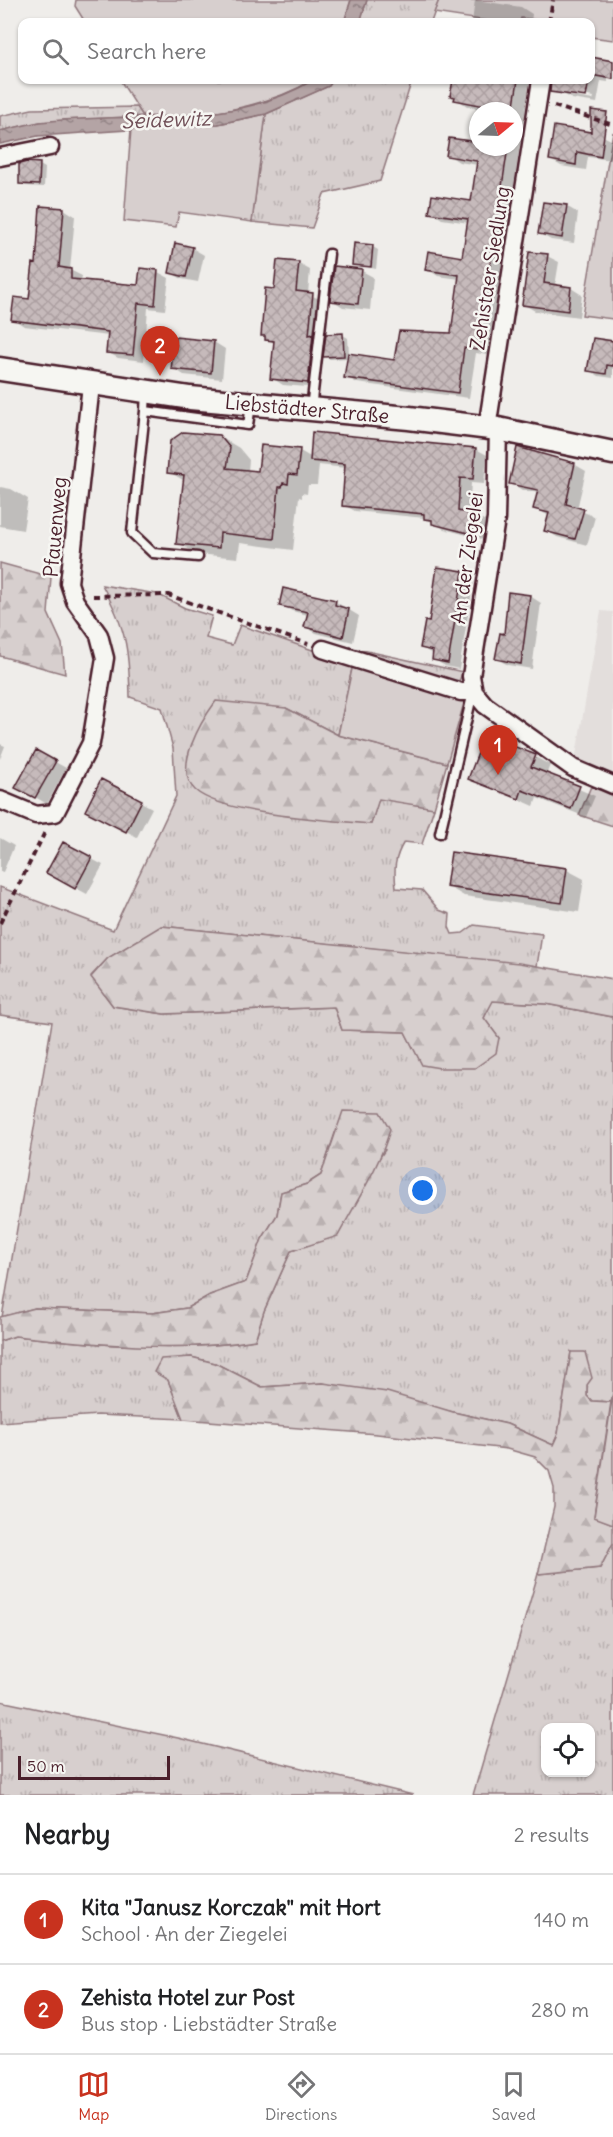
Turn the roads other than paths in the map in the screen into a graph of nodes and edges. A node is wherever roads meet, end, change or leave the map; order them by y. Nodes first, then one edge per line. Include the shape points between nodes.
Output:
1 (540, 84) edge
2 (50, 147) dead end
3 (0, 157) edge
4 (329, 254) dead end
5 (0, 369) edge
6 (91, 385) junction
7 (145, 402) junction
8 (311, 409) junction
9 (493, 428) junction
10 (613, 453) edge
11 (198, 557) dead end
12 (323, 649) road end
13 (474, 692) junction
14 (613, 785) edge
15 (0, 800) edge
16 (441, 833) dead end

1 - 9 street, Zehistaer Siedlung
2 - 3 street
4 - 8 lane
5 - 6 main road, Liebstädter Straße
6 - 7 main road, Liebstädter Straße
6 - 15 street, Pfauenweg via 69,583 71,593 99,635 105,658 91,743 55,813 36,815
7 - 8 main road, Liebstädter Straße
7 - 11 lane via 132,533 153,553
8 - 9 main road, Liebstädter Straße
9 - 10 main road, Liebstädter Straße
9 - 13 street, An der Ziegelei via 496,519 471,676
12 - 13 street via 461,692
13 - 14 street via 485,705 573,768
13 - 16 lane

